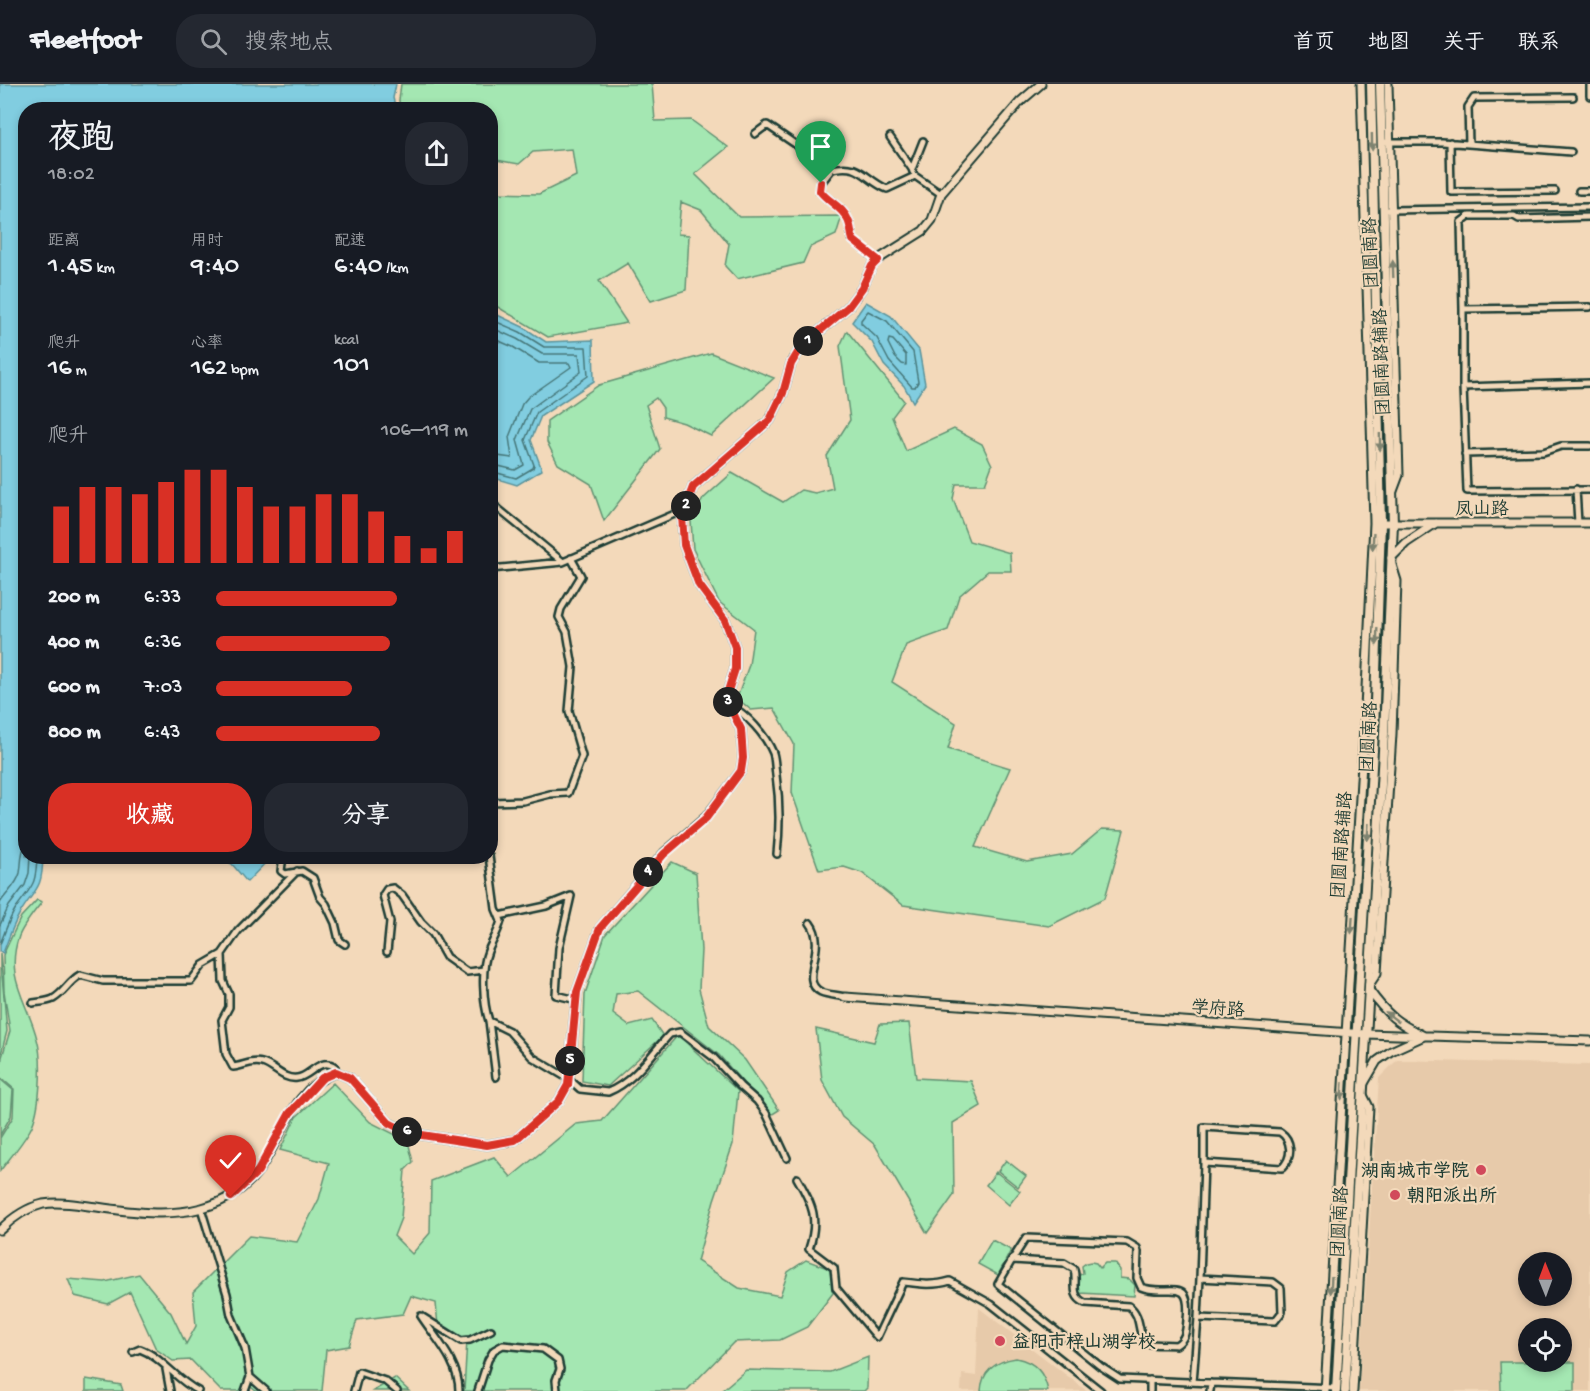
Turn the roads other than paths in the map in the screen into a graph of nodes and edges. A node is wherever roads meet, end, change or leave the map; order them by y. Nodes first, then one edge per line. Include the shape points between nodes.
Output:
1 (1041, 84) edge
2 (1361, 84) edge
3 (1371, 84) edge
4 (1380, 84) edge
5 (1388, 84) edge
6 (1590, 84) edge
7 (1590, 96) edge
8 (1573, 98) dead end
9 (755, 134) dead end
10 (890, 137) dead end
11 (923, 141) dead end
12 (1386, 142) junction
13 (1450, 142) junction
14 (1469, 144) junction
15 (1571, 152) dead end
16 (832, 169) junction
17 (912, 169) junction
18 (915, 176) junction
19 (1555, 191) dead end
20 (1579, 191) dead end
21 (1590, 191) edge
22 (941, 194) junction
23 (1590, 207) edge
24 (1388, 210) junction
25 (1590, 217) edge
26 (878, 260) junction
27 (1590, 307) edge
28 (1463, 309) junction
29 (1590, 383) edge
30 (1463, 387) junction
31 (1590, 446) edge
32 (1465, 454) junction
33 (1576, 489) junction
34 (1590, 490) edge
35 (498, 509) edge
36 (684, 510) junction
37 (1377, 523) junction
38 (1393, 523) junction
39 (1436, 523) junction
40 (1578, 523) junction
41 (1590, 523) edge
42 (571, 558) junction
43 (1391, 560) junction
44 (563, 562) junction
45 (498, 568) edge
46 (729, 705) junction
47 (498, 802) edge
48 (777, 854) dead end
49 (282, 864) edge
50 (490, 864) edge
51 (297, 872) junction
52 (499, 916) junction
53 (810, 923) dead end
54 (345, 944) dead end
55 (387, 952) dead end
56 (222, 954) junction
57 (484, 970) junction
58 (1369, 987) junction
59 (844, 997) joint
60 (576, 1000) junction
61 (33, 1004) dead end
62 (489, 1021) junction
63 (1345, 1032) junction
64 (1356, 1033) junction
65 (1366, 1034) junction
66 (1424, 1036) junction
67 (1590, 1041) edge
68 (336, 1072) junction
69 (496, 1077) dead end
70 (569, 1079) junction
71 (1362, 1089) junction
72 (788, 1158) dead end
73 (1204, 1163) junction
74 (797, 1178) dead end
75 (201, 1208) junction
76 (0, 1230) edge
77 (1012, 1260) junction
78 (1200, 1278) junction
79 (1198, 1318) junction
80 (491, 1330) dead end
81 (133, 1352) dead end
82 (165, 1367) junction
83 (250, 1377) junction
84 (1150, 1380) junction
85 (1193, 1382) junction
86 (1211, 1383) junction
87 (1325, 1389) edge
88 (1336, 1390) edge
89 (170, 1391) edge
90 (198, 1391) edge
91 (245, 1391) edge
92 (266, 1391) edge
93 (354, 1391) edge
94 (397, 1391) edge
95 (459, 1391) edge
96 (478, 1391) edge
97 (557, 1391) edge
98 (1101, 1391) edge
99 (1150, 1391) edge
100 (1210, 1391) edge
101 (1345, 1391) edge
102 (1353, 1391) edge

1 - 22 street via 1020,102
2 - 37 street, 团圆南路辅路
3 -> 37 main road, 团圆南路
4 - 12 main road, 团圆南路
5 - 12 street
6 - 7 street
8 - 14 street via 1474,98 1468,107
9 - 16 street via 767,125
10 - 17 street
11 - 17 street
12 - 13 street
12 - 24 main road, 团圆南路
13 - 14 street
13 - 19 street via 1451,192
14 - 15 street
16 - 18 street via 845,166 860,170 887,189
16 - 26 street via 820,191 849,220 853,240
17 - 18 street
18 - 22 street
20 - 21 street
22 - 26 street via 932,220 923,231
23 - 24 street
38 -> 24 main road, 团圆南路
25 - 28 street via 1469,216 1461,222
26 - 36 street via 848,307 802,346 770,420 693,487
27 - 28 street
28 - 30 street
29 - 30 street
30 - 32 street
31 - 32 street
32 - 33 street via 1467,491
33 - 34 street
33 - 40 street
35 - 44 street
36 - 42 street
36 - 46 street via 684,545 699,585 725,620 735,647 735,669 727,694
37 - 38 street, 凤山路
37 -> 63 street, 团圆南路辅路
37 -> 64 main road, 团圆南路 via 1374,732
38 - 39 street, 凤山路
38 - 43 main road, 团圆南路
39 - 40 street, 凤山路
39 - 43 street via 1406,543
40 - 41 street, 凤山路
42 - 44 street
42 - 47 street via 581,576 559,617 567,632 573,667 569,711 582,756 568,793
43 - 58 main road, 团圆南路
44 - 45 street
46 - 48 street via 763,734 774,754 780,821
46 - 60 street via 741,729 741,771 706,818 664,854 600,928
49 - 51 street via 285,874
50 - 52 street
51 - 54 street via 313,878 339,940
51 - 56 street via 238,931
52 - 57 street via 501,921
52 - 60 street via 571,896 559,948 556,995
53 - 59 street via 817,937 810,980 823,993
55 - 57 street via 390,921 383,895 393,888 433,934 446,957 467,972
56 - 61 street via 203,965 191,981 103,981 80,975 51,1001
56 - 68 street via 223,981 229,994 229,1007 222,1020 226,1054 233,1067 255,1061 291,1078 300,1078 320,1065 332,1064
57 - 62 street
58 - 65 main road, 团圆南路
66 -> 58 street via 1384,1011
59 - 63 street, 学府路
60 - 70 street
62 - 69 street
62 - 70 street via 509,1031 532,1057
63 - 64 street, 学府路
63 -> 87 street, 团圆南路辅路
64 - 65 street, 学府路
64 - 88 main road, 团圆南路
65 - 66 street, 学府路
65 - 71 main road, 团圆南路
66 - 67 street, 学府路
66 - 71 street via 1377,1061
68 - 70 street via 350,1078 389,1123 409,1133 487,1145 515,1140 559,1101
68 - 75 street via 322,1078 290,1113 258,1171 231,1197
70 - 72 street via 580,1089 608,1092 633,1076 670,1034 680,1032 713,1057 757,1101
71 - 101 main road, 团圆南路
71 - 102 street via 1369,1107
73 - 73 street via 1282,1168 1289,1159 1288,1137 1280,1132 1204,1127
73 - 78 street
74 - 98 street via 814,1216 810,1249 834,1268 836,1288 878,1337 903,1282 923,1285 950,1281 991,1304
75 - 76 street via 149,1213 61,1202 42,1204 12,1218
75 - 83 street
77 - 77 street via 1069,1264 1075,1273 1074,1291 1079,1300 1129,1306 1138,1316 1141,1336 1149,1344 1176,1345 1184,1339 1187,1297 1177,1290 1141,1287 1137,1278 1138,1252 1132,1244 1026,1238
77 - 84 street via 998,1284 1120,1379
78 - 79 street
78 - 79 street via 1279,1284 1283,1292 1282,1312 1275,1321 1268,1322
79 - 85 street
80 - 95 street via 461,1341 421,1316 453,1362
81 - 82 street via 140,1349 152,1354
82 - 89 street
82 - 90 street
83 - 91 street
83 - 92 street
84 - 85 street
84 - 99 street
85 - 86 street
86 - 87 street
86 - 100 street
87 - 88 street
93 - 94 street via 359,1372
96 - 97 street via 488,1360 503,1345 543,1349 558,1360

